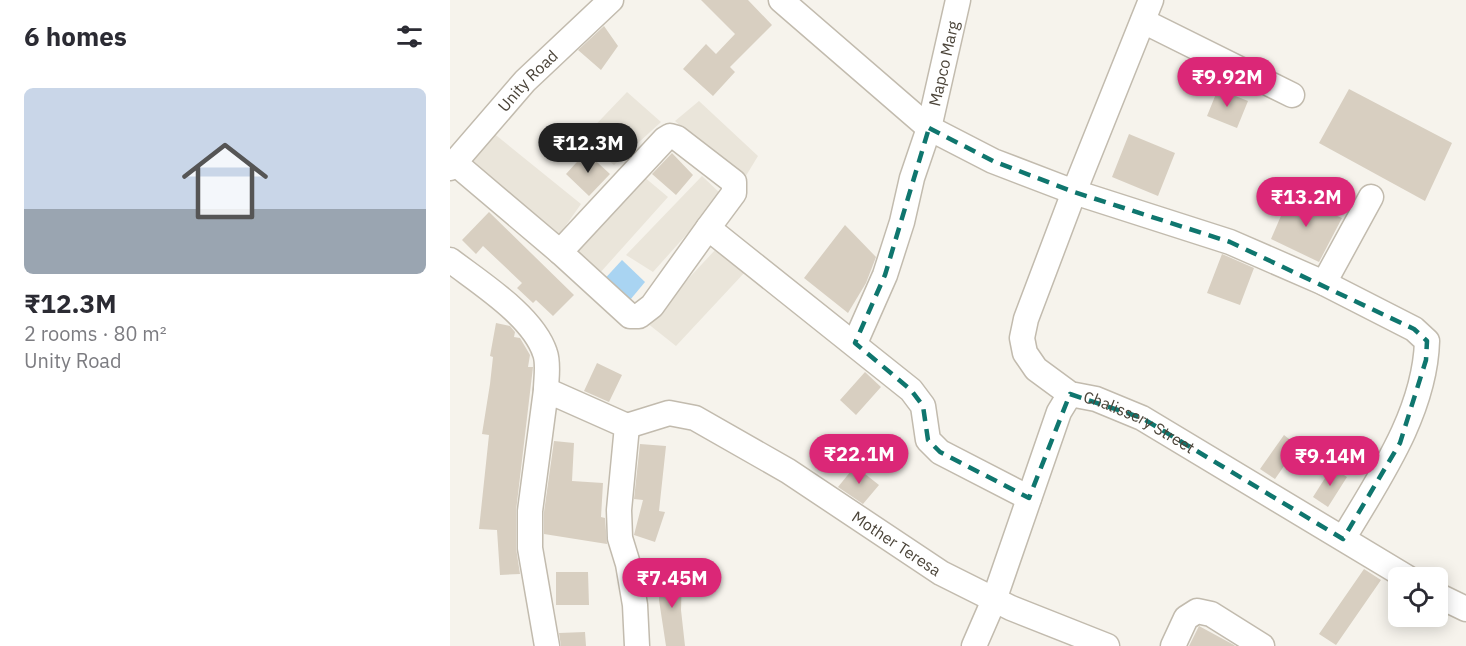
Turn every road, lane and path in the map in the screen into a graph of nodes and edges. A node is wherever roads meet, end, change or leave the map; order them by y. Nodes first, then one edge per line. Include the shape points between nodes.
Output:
1 (611, 0) edge
2 (782, 0) edge
3 (958, 0) edge
4 (1147, 11) edge
5 (1292, 94) dead end
6 (929, 128) junction
7 (452, 166) edge
8 (1074, 192) junction
9 (1371, 196) dead end
10 (708, 228) junction
11 (560, 252) junction
12 (450, 260) edge
13 (1324, 284) junction
14 (855, 343) junction
15 (546, 390) junction
16 (1070, 394) junction
17 (627, 426) junction
18 (1029, 498) junction
19 (1343, 539) junction
20 (1390, 567) edge
21 (994, 600) junction
22 (1448, 600) edge
23 (1466, 609) edge
24 (547, 646) edge
25 (637, 646) edge
26 (974, 646) edge
27 (1107, 646) edge
28 (1173, 646) edge
29 (1262, 646) edge

1 - 7 street, Unity Road via 525,81
2 - 6 street
3 - 6 street, Mapco Marg
4 - 5 street
4 - 8 street
6 - 8 street via 993,161
6 - 14 street, Mapco Marg via 885,275
7 - 11 street
8 - 13 street via 1230,242
8 - 16 street via 1022,338 1025,353 1036,369
9 - 13 street
10 - 11 street via 652,306 639,316 626,314
10 - 11 street via 734,193 734,182 678,138 670,136
10 - 14 street
12 - 15 street via 507,304 539,338 547,356
13 - 19 street via 1414,329 1427,341 1426,360 1400,443
14 - 18 street via 923,406 928,440 940,452
15 - 17 street
15 - 24 street via 530,511 531,548
16 - 18 street, Chalissery Street via 1059,411
16 - 19 street, Chalissery Street via 1096,399 1142,418
17 - 21 street, Mother Teresa via 669,413 695,418 788,471 941,573
17 - 25 street via 620,538 635,605
18 - 21 street, Chalissery Street
19 - 20 street, Chalissery Street
21 - 26 street, Chalissery Street
21 - 27 street, Mother Teresa
22 - 23 street
28 - 29 street via 1186,618 1197,610

